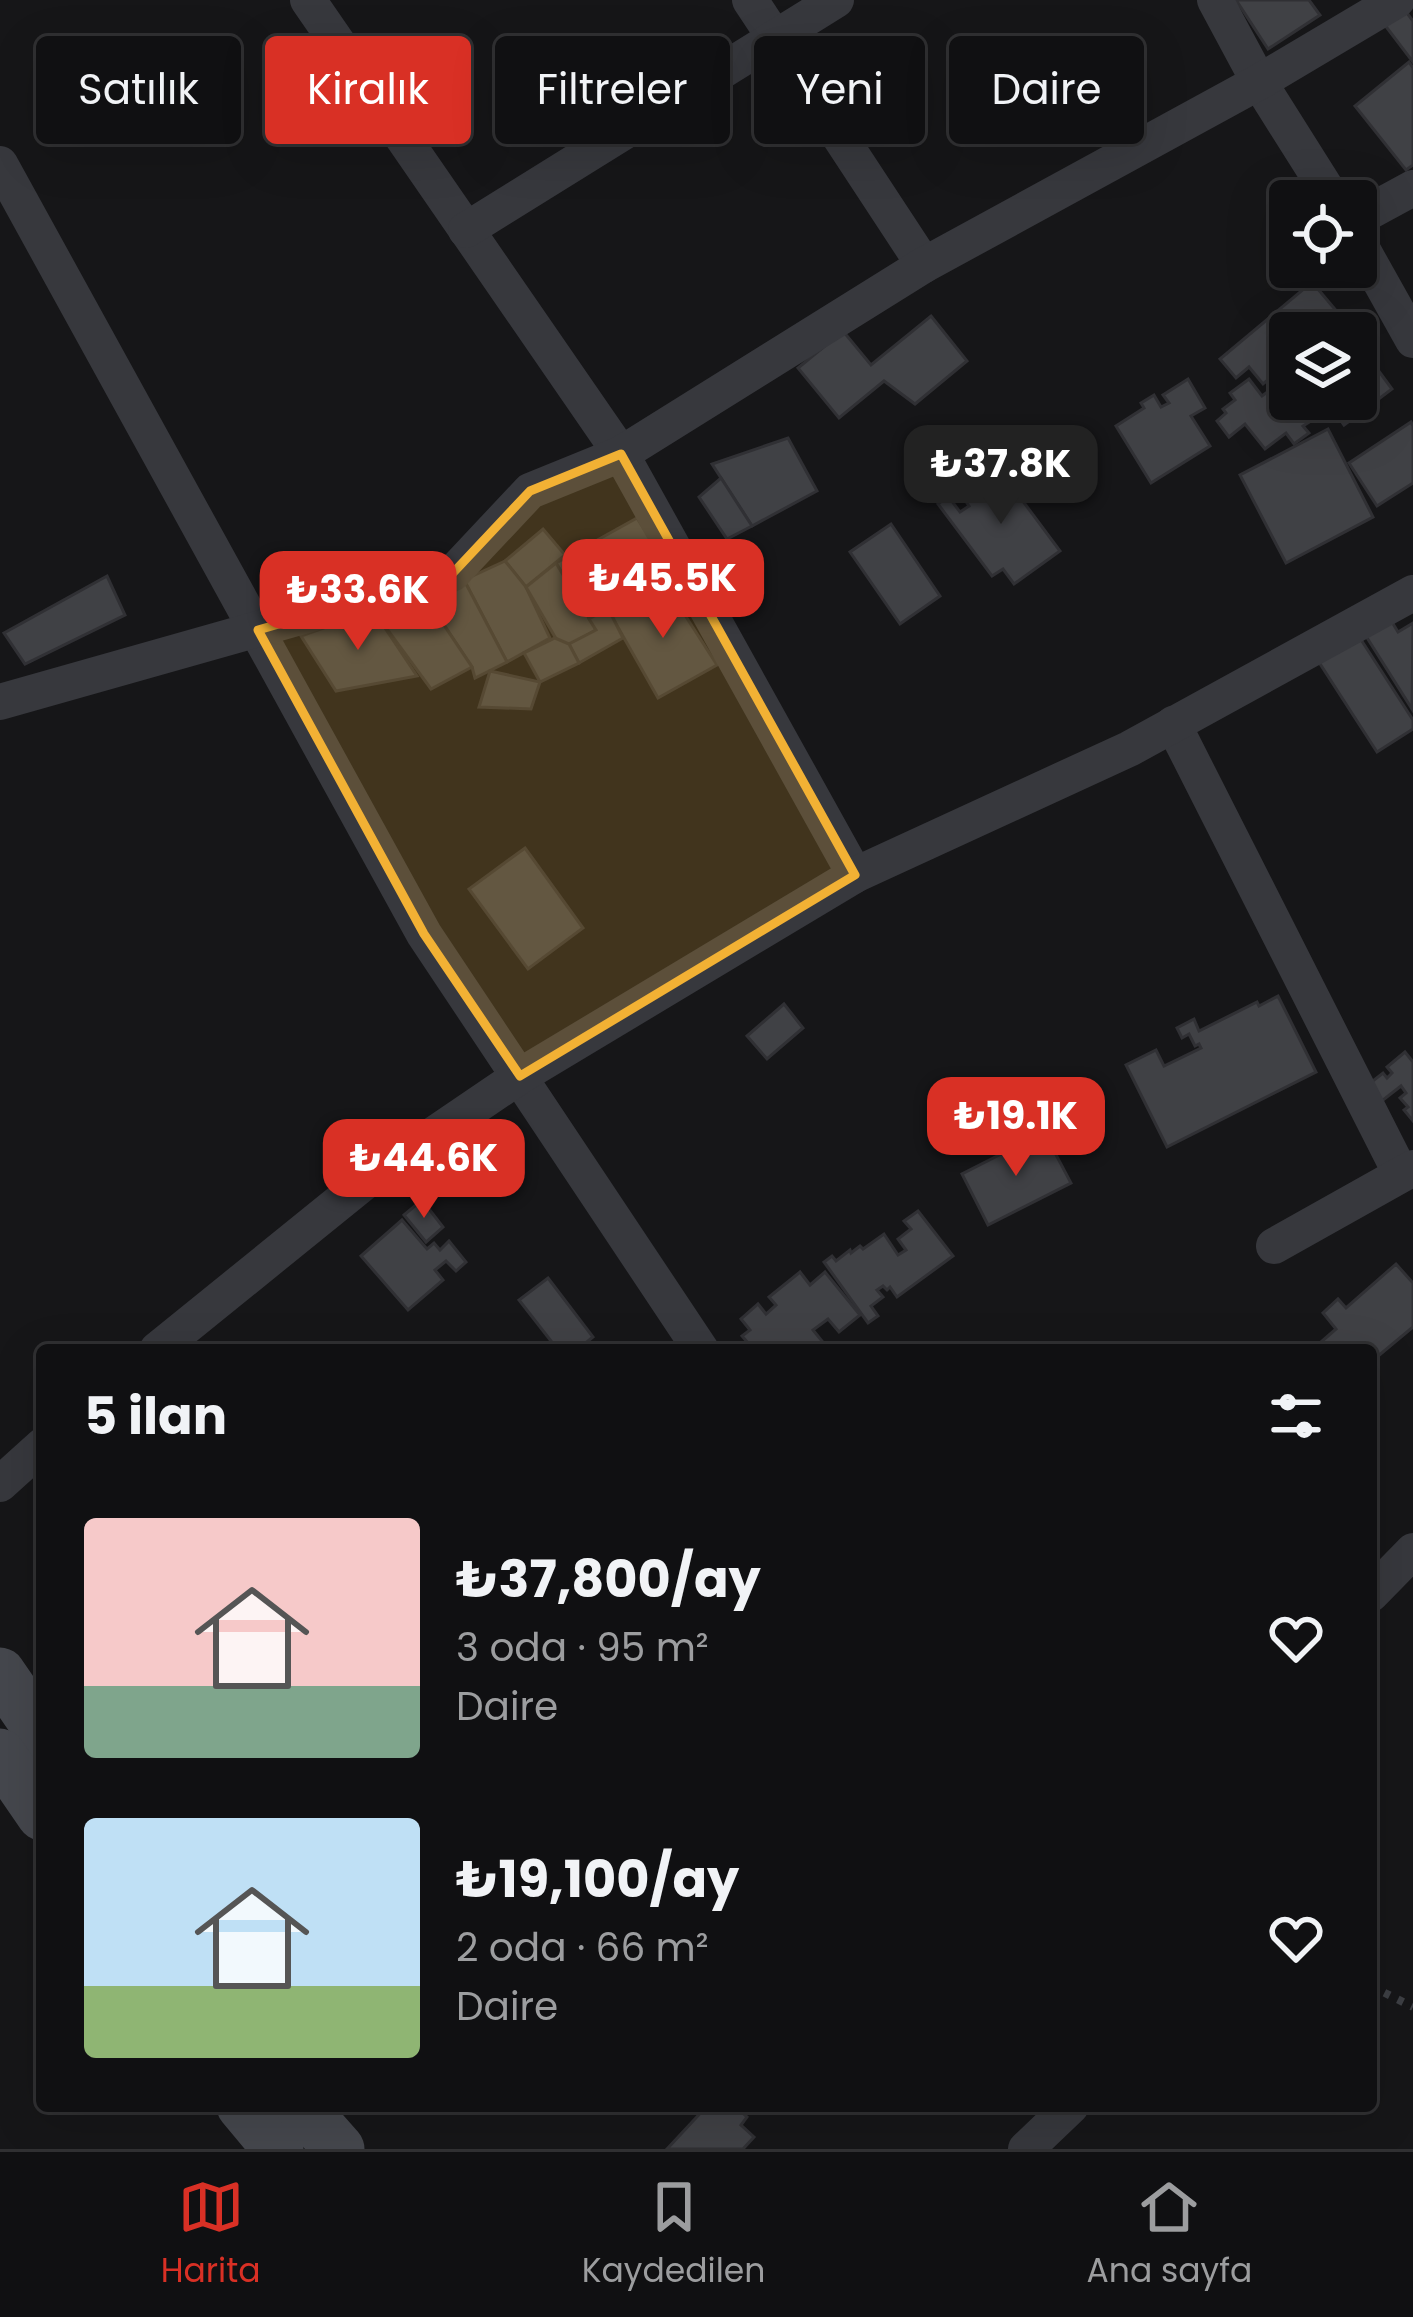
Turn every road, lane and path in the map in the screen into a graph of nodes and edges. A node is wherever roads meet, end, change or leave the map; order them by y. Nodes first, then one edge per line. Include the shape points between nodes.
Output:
1 (308, 0) edge
2 (750, 0) edge
3 (836, 0) edge
4 (1215, 0) edge
5 (1397, 0) edge
6 (773, 36) edge
7 (777, 36) edge
8 (754, 50) edge
9 (1259, 82) junction
10 (844, 144) edge
11 (0, 164) edge
12 (1321, 180) edge
13 (1413, 188) edge
14 (1377, 208) edge
15 (466, 230) junction
16 (924, 265) junction
17 (1377, 276) edge
18 (1413, 340) edge
19 (621, 454) junction
20 (1413, 593) edge
21 (258, 630) junction
22 (0, 702) edge
23 (1173, 724) junction
24 (855, 875) junction
25 (520, 1076) junction
26 (1407, 1171) edge
27 (1274, 1246) dead end
28 (164, 1344) edge
29 (697, 1344) edge
30 (36, 1451) edge
31 (0, 1484) edge
32 (1413, 1551) edge
33 (1377, 1588) edge
34 (0, 1673) edge
35 (36, 1725) edge
36 (0, 1754) edge
37 (36, 1806) edge
38 (1377, 1989) edge
39 (1413, 2007) edge
40 (247, 2112) edge
41 (306, 2112) edge
42 (1065, 2112) edge
43 (278, 2149) edge
44 (340, 2149) edge
45 (1026, 2149) edge

1 - 15 street
2 - 6 street
3 - 7 street
4 - 9 street
5 - 9 street
8 - 15 street
9 - 12 street
9 - 16 street
10 - 16 street
11 - 21 street
13 - 14 street
15 - 19 street
16 - 19 street
17 - 18 street
19 - 21 street via 530,491 452,574
19 - 24 street
20 - 23 street
21 - 22 street
21 - 25 street via 424,934
23 - 24 street
23 - 26 street
24 - 25 street
25 - 28 street via 367,1180
25 - 29 street
26 - 27 street
30 - 31 street
32 - 33 street
34 - 35 street
36 - 37 street
38 - 39 path
40 - 43 street
41 - 44 street
42 - 45 street

